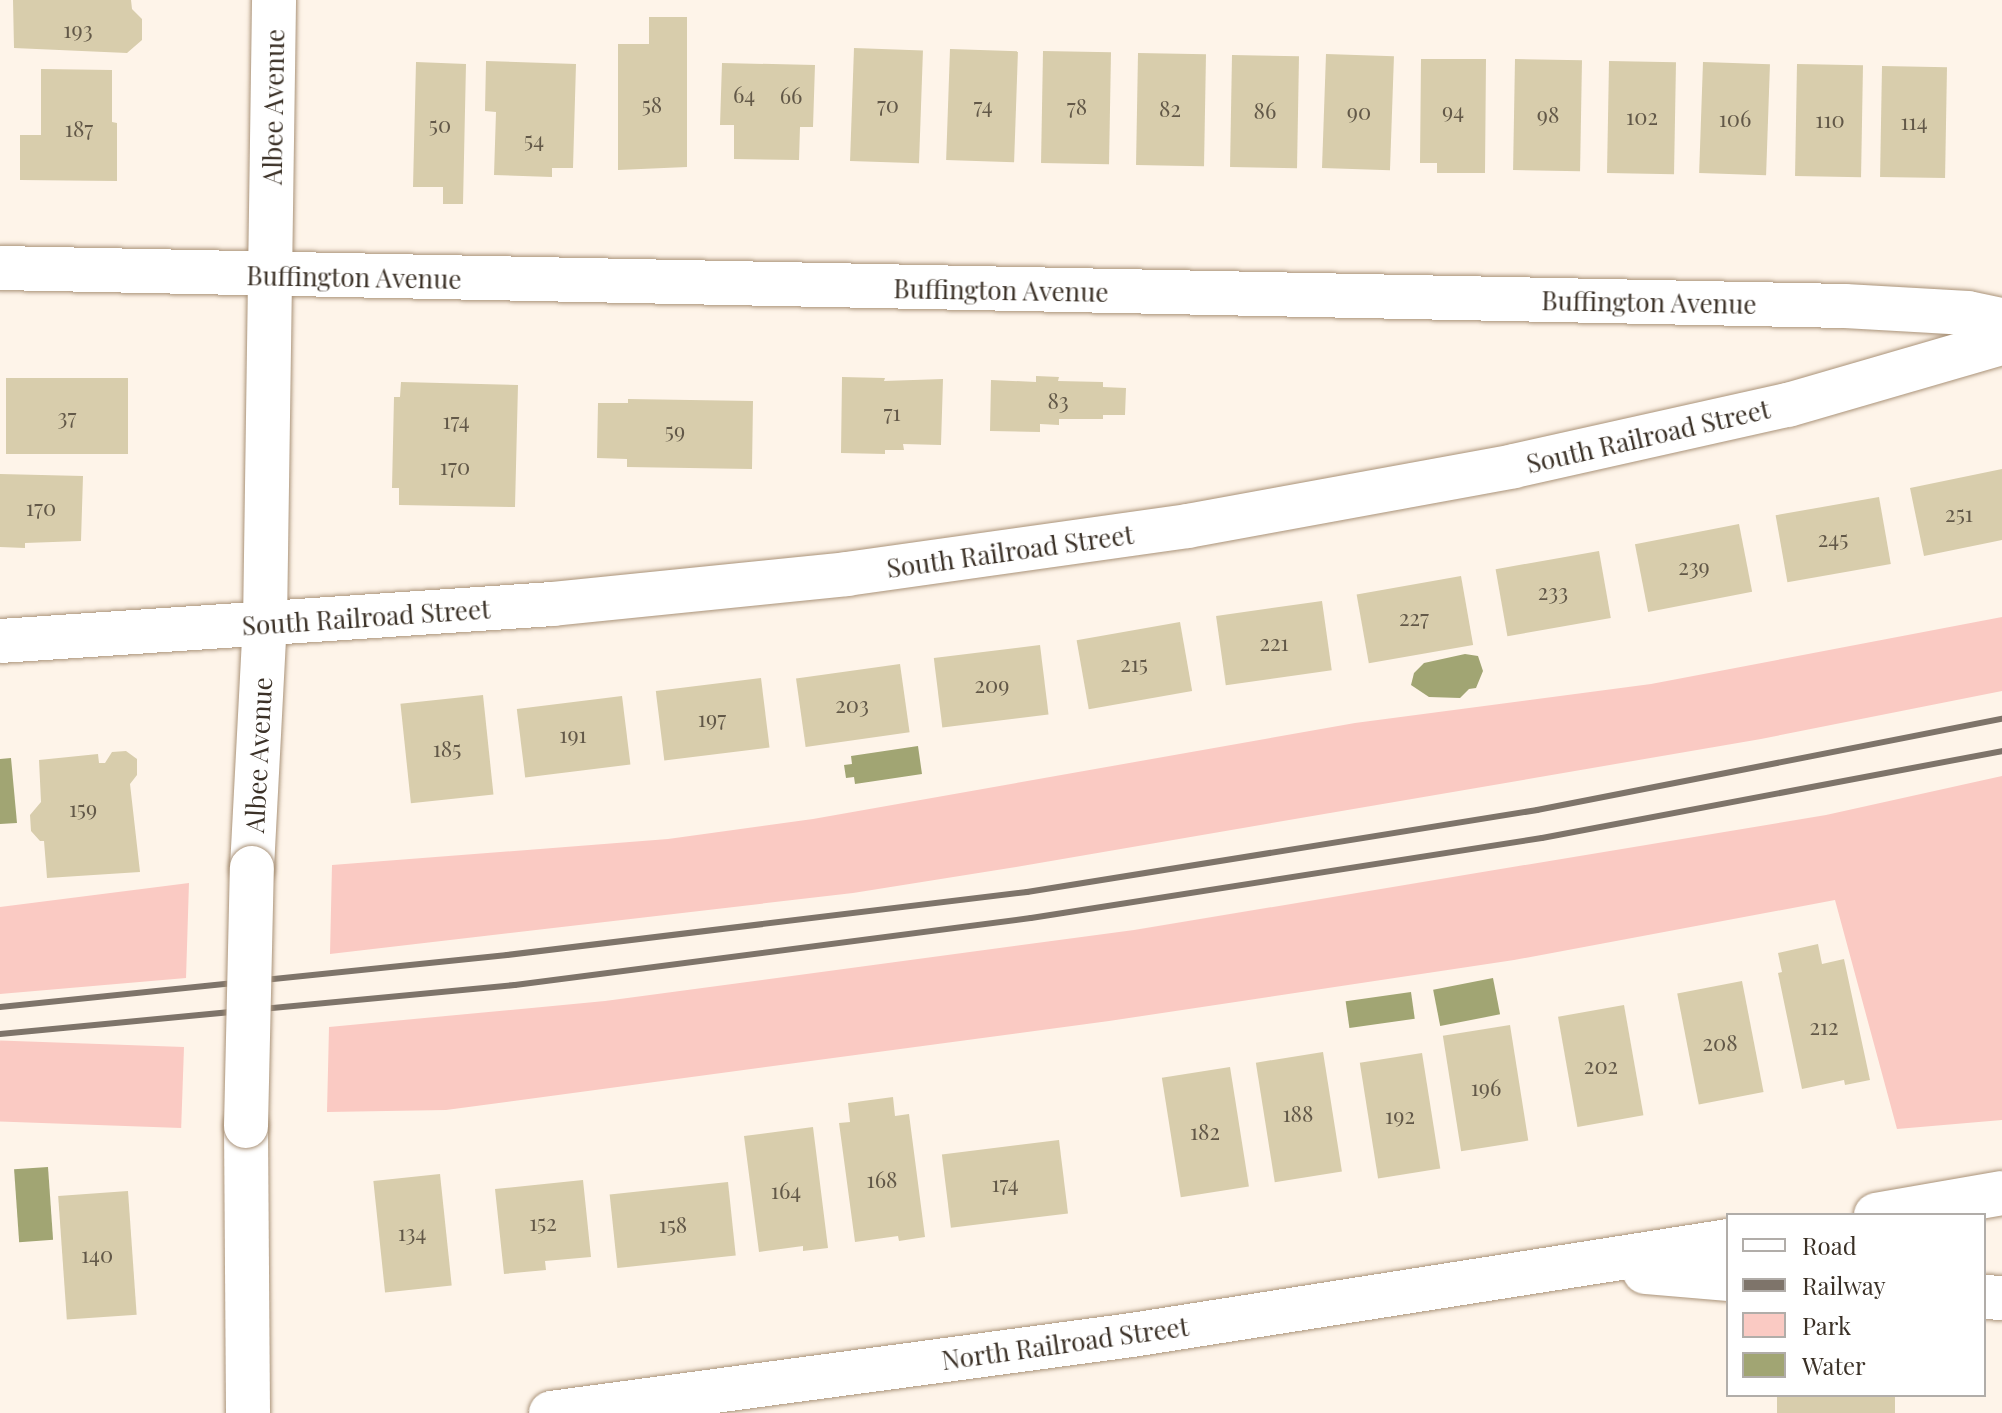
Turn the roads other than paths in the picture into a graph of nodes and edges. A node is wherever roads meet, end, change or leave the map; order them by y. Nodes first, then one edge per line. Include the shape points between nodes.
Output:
1 (274, 0) edge
2 (0, 268) edge
3 (271, 275) junction
4 (2002, 320) edge
5 (2002, 343) edge
6 (265, 624) junction
7 (0, 641) edge
8 (2002, 1193) edge
9 (1887, 1213) edge
10 (1726, 1241) edge
11 (1578, 1268) junction
12 (1726, 1279) edge
13 (248, 1413) edge
14 (551, 1413) edge

1 - 3 street, Albee Avenue
2 - 3 street, Buffington Avenue
3 - 4 street, Buffington Avenue via 1845,306
3 - 6 street, Albee Avenue
5 - 6 street, South Railroad Street via 1788,405 1514,466 1188,526 847,574 553,604
6 - 7 street, South Railroad Street
6 - 13 street, Albee Avenue, bridge via 246,1126
8 - 9 street
10 - 11 street, North Railroad Street
11 - 12 street, North Railroad Street
11 - 14 street, North Railroad Street

